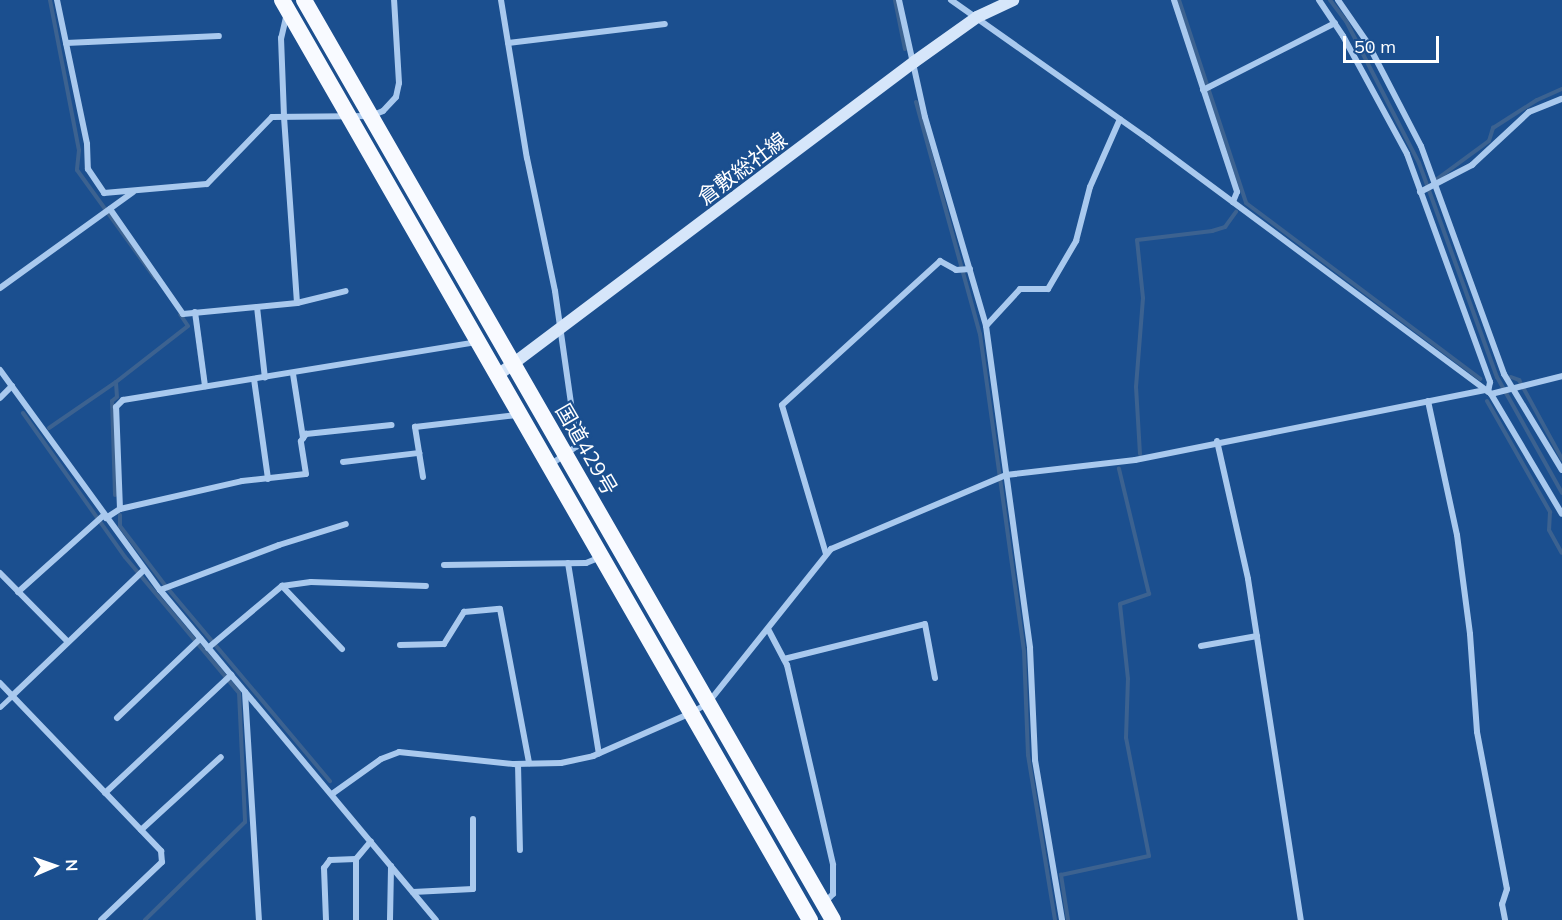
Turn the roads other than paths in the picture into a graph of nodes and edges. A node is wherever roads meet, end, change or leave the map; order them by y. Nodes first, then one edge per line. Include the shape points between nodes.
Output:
1 (57, 0) edge
2 (304, 0) edge
3 (394, 0) edge
4 (501, 0) edge
5 (899, 0) edge
6 (951, 0) edge
7 (1014, 0) edge
8 (1174, 0) edge
9 (1338, 0) edge
10 (1320, 1) edge
11 (285, 5) edge
12 (977, 17) junction
13 (1335, 23) junction
14 (666, 24) dead end
15 (219, 36) dead end
16 (66, 43) junction
17 (508, 44) junction
18 (914, 62) junction
19 (1207, 88) junction
20 (1562, 99) edge
21 (348, 114) junction
22 (371, 116) junction
23 (284, 117) junction
24 (1120, 120) junction
25 (1434, 187) junction
26 (135, 191) junction
27 (1422, 191) junction
28 (1233, 202) junction
29 (108, 210) junction
30 (969, 269) junction
31 (0, 288) edge
32 (346, 291) dead end
33 (297, 303) junction
34 (257, 307) junction
35 (195, 312) junction
36 (986, 327) junction
37 (561, 329) junction
38 (479, 341) junction
39 (512, 363) junction
40 (0, 370) edge
41 (293, 374) junction
42 (498, 375) junction
43 (1562, 376) edge
44 (265, 378) junction
45 (254, 379) junction
46 (12, 386) junction
47 (205, 386) junction
48 (1516, 387) junction
49 (1488, 392) junction
50 (0, 398) edge
51 (1428, 401) junction
52 (520, 414) junction
53 (392, 425) dead end
54 (303, 438) junction
55 (1217, 441) junction
56 (419, 453) junction
57 (565, 455) junction
58 (343, 462) dead end
59 (549, 465) junction
60 (1562, 470) edge
61 (423, 477) dead end
62 (1002, 477) junction
63 (268, 478) junction
64 (120, 509) junction
65 (1562, 514) edge
66 (102, 518) junction
67 (346, 525) dead end
68 (826, 554) junction
69 (601, 556) junction
70 (568, 563) junction
71 (444, 565) dead end
72 (0, 573) edge
73 (141, 573) junction
74 (282, 586) junction
75 (426, 586) dead end
76 (160, 590) junction
77 (18, 592) junction
78 (768, 629) junction
79 (1257, 636) junction
80 (67, 641) junction
81 (198, 641) junction
82 (211, 645) junction
83 (400, 645) dead end
84 (1201, 646) dead end
85 (342, 649) dead end
86 (784, 658) junction
87 (228, 678) junction
88 (934, 678) dead end
89 (0, 683) edge
90 (245, 691) junction
91 (12, 696) junction
92 (708, 703) junction
93 (0, 707) edge
94 (691, 713) junction
95 (117, 718) dead end
96 (599, 754) junction
97 (221, 757) dead end
98 (518, 764) junction
99 (529, 764) junction
100 (105, 793) junction
101 (332, 794) junction
102 (473, 819) dead end
103 (141, 830) junction
104 (371, 841) junction
105 (520, 850) dead end
106 (356, 859) junction
107 (391, 865) junction
108 (413, 892) junction
109 (823, 904) junction
110 (101, 920) edge
111 (259, 920) edge
112 (326, 920) edge
113 (356, 920) edge
114 (390, 920) edge
115 (436, 920) edge
116 (810, 920) edge
117 (832, 920) edge
118 (1062, 920) edge
119 (1301, 920) edge
120 (1505, 920) edge

1 - 16 street
2 - 22 highway, 国道429号
3 - 22 street via 400,51 398,90 383,111
4 - 17 street
5 - 18 street
6 - 12 street
7 - 12 main road, 倉敷総社線
8 - 19 street
9 - 25 street via 1392,90
10 - 13 street
11 - 21 highway, 国道429号
11 - 23 street via 281,38
12 - 18 main road, 倉敷総社線
12 - 24 street
13 - 19 street
13 - 27 street via 1407,154
14 - 17 street
15 - 16 street
16 - 26 street via 87,144 88,169 104,194
17 - 37 street
18 - 30 street via 925,117
18 - 37 main road, 倉敷総社線
19 - 28 street via 1237,192
20 - 25 street via 1529,112 1473,165
21 - 22 street
21 - 23 street
21 - 38 highway, 国道429号
22 - 39 highway, 国道429号
23 - 26 street via 272,117 207,184
23 - 33 street
24 - 28 street
24 - 36 street via 1090,187 1076,241 1048,289 1020,289
25 - 27 street
25 - 48 street via 1488,339
26 - 29 street
27 - 49 street via 1490,382
28 - 49 street
29 - 31 street
29 - 35 street via 183,314
30 - 36 street
30 - 68 street via 960,270 940,261 782,405
32 - 33 street
33 - 34 street
34 - 35 street
34 - 44 street
35 - 47 street
36 - 62 street
37 - 39 main road, 倉敷総社線
37 - 57 street via 577,446
38 - 41 street
38 - 42 highway, 国道429号
39 - 42 main road, 倉敷総社線
39 - 57 highway, 国道429号
40 - 46 street
41 - 44 street
41 - 54 street
42 - 52 highway, 国道429号
43 - 48 street
44 - 45 street
45 - 47 street
45 - 63 street
46 - 50 street
46 - 66 street
47 - 64 street via 123,400 116,407
48 - 49 street
48 - 60 street
49 - 51 street
49 - 65 street
51 - 55 street
51 - 120 street via 1457,535 1477,732 1507,889 1502,904
52 - 56 street via 415,428
52 - 59 highway, 国道429号
53 - 54 street via 306,434
54 - 63 street via 306,474
55 - 62 street via 1135,460
55 - 79 street
56 - 58 street
56 - 61 street
57 - 59 street
57 - 92 highway, 国道429号
59 - 69 highway, 国道429号
62 - 68 street
62 - 118 street via 1030,648 1035,760
63 - 64 street
64 - 66 street
66 - 73 street
66 - 77 street
67 - 76 street via 279,545
68 - 78 street
69 - 70 street via 586,563
69 - 94 highway, 国道429号
70 - 71 street
70 - 96 street
72 - 77 street
73 - 76 street
73 - 80 street
74 - 75 street via 311,582
74 - 82 street
74 - 85 street
76 - 81 street
77 - 80 street
78 - 86 street
78 - 92 street
79 - 84 street
79 - 119 street
80 - 91 street
81 - 82 street
81 - 95 street
82 - 87 street
83 - 99 street via 444,644 464,612 500,609
86 - 88 street via 925,624
86 - 109 street via 833,865 833,894
87 - 90 street
87 - 100 street
89 - 91 street
90 - 101 street
90 - 111 street
91 - 93 lane
91 - 100 street
92 - 94 street
92 - 109 highway, 国道429号
94 - 96 street
94 - 116 highway, 国道429号
96 - 99 street via 561,763
97 - 103 street
98 - 99 street
98 - 101 street via 399,752 381,759
98 - 105 street
100 - 103 street
101 - 104 street
102 - 108 street via 473,889
103 - 110 street via 161,851 162,862
104 - 106 street
104 - 107 street
106 - 112 street via 330,860 324,868
106 - 113 street
107 - 108 street
107 - 114 street
108 - 115 street
109 - 117 highway, 国道429号

